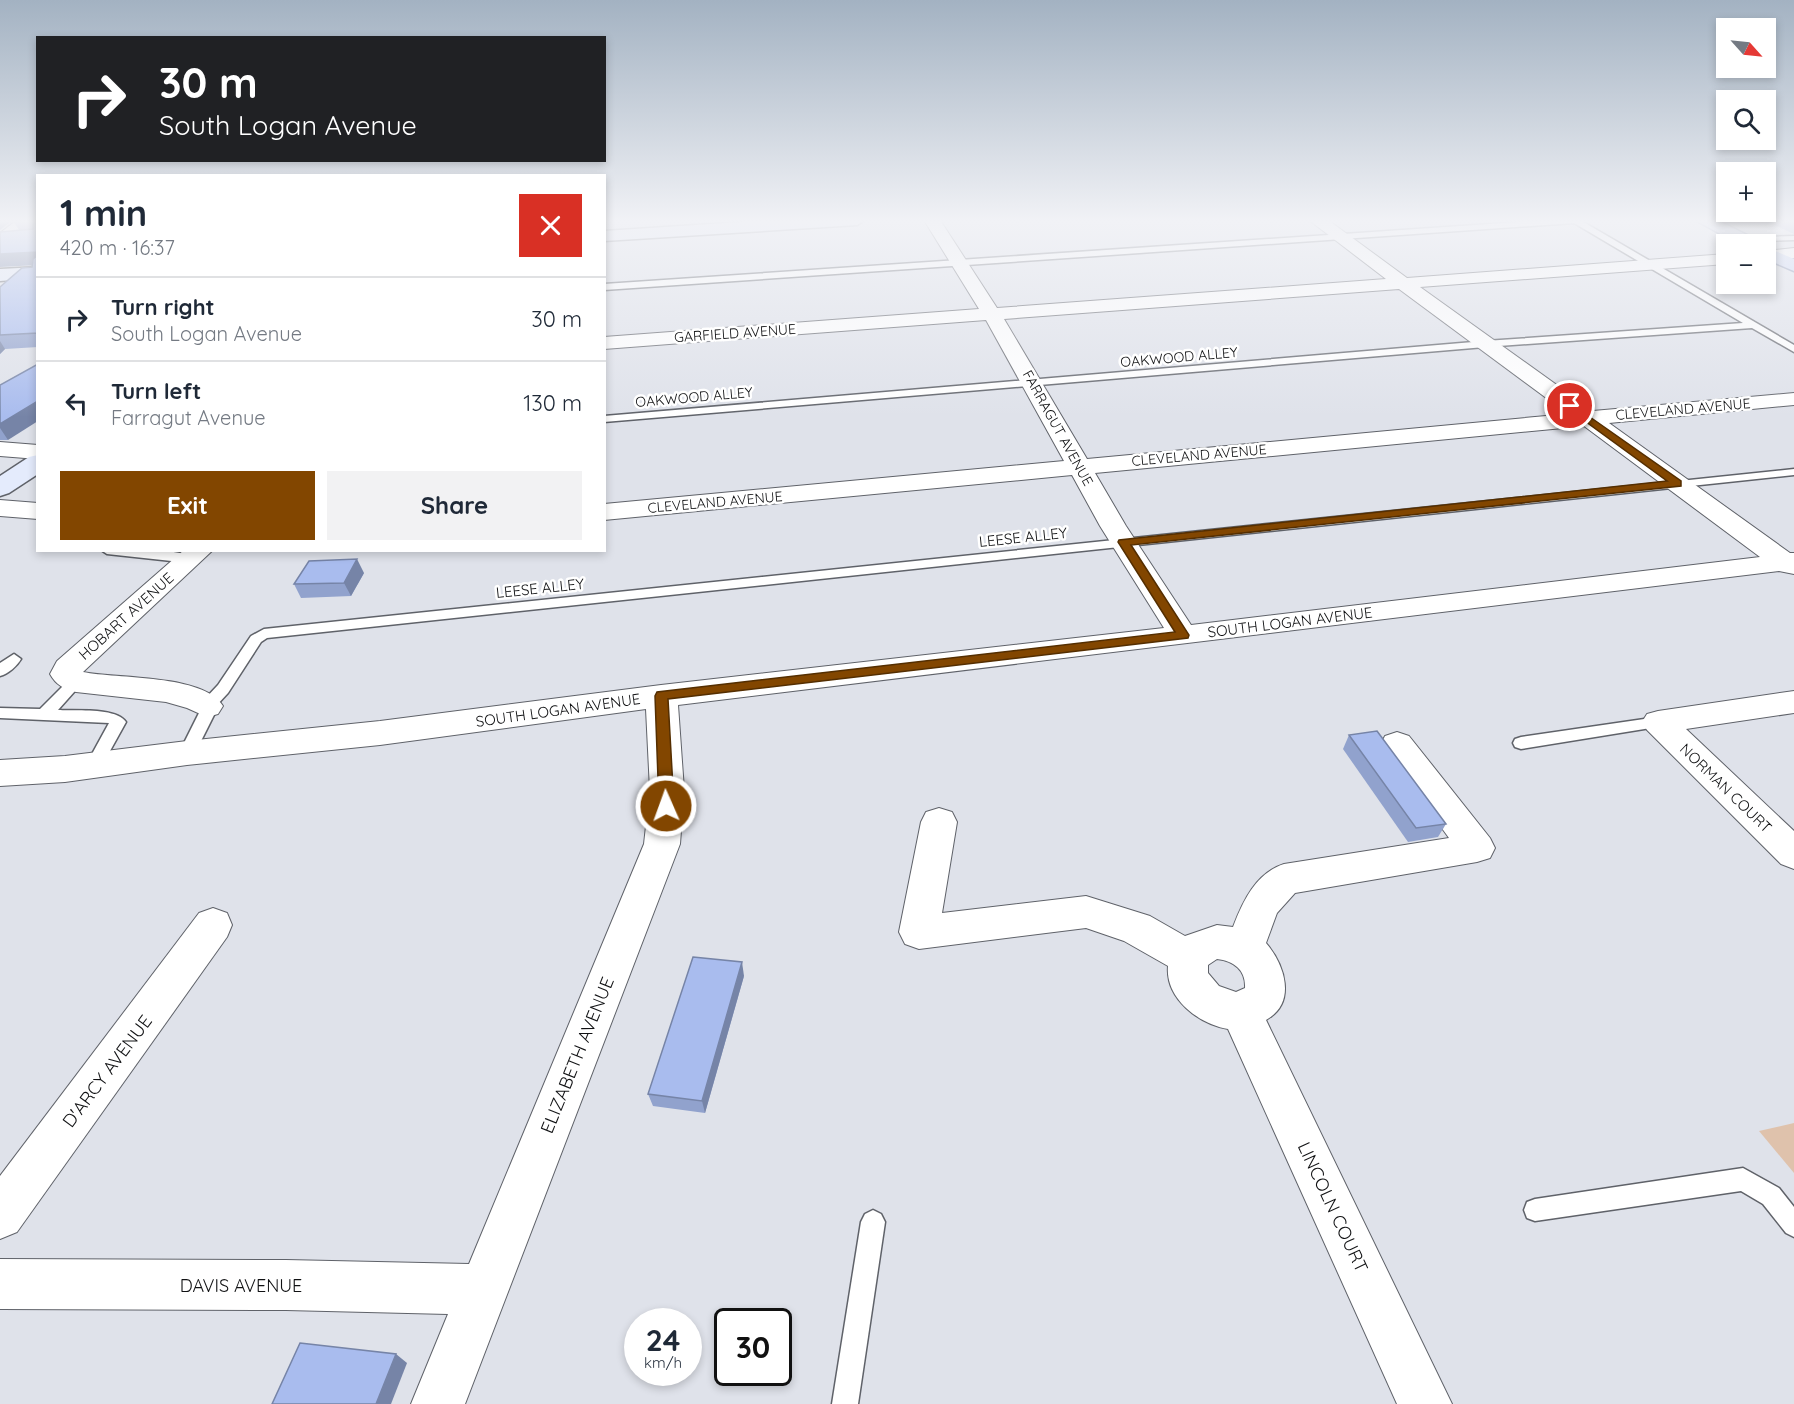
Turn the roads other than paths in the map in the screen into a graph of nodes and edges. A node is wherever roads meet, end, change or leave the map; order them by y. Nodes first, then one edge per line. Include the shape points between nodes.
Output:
1 (973, 286) edge
2 (1368, 286) edge
3 (1405, 286) edge
4 (1688, 286) edge
5 (989, 314) junction
6 (1755, 325) junction
7 (606, 343) edge
8 (1485, 344) junction
9 (1794, 349) edge
10 (1033, 383) junction
11 (1794, 399) edge
12 (1587, 418) junction
13 (606, 419) edge
14 (0, 449) edge
15 (36, 452) edge
16 (36, 463) edge
17 (1078, 467) junction
18 (1794, 472) edge
19 (1677, 484) junction
20 (0, 488) edge
21 (0, 508) edge
22 (36, 511) edge
23 (606, 512) edge
24 (1123, 542) junction
25 (142, 552) edge
26 (195, 555) edge
27 (1791, 564) edge
28 (1183, 635) junction
29 (7, 658) edge
30 (0, 671) edge
31 (76, 682) junction
32 (661, 696) junction
33 (1794, 702) edge
34 (207, 706) junction
35 (0, 713) edge
36 (44, 715) junction
37 (1658, 722) junction
38 (1521, 743) dead end
39 (1397, 744) dead end
40 (187, 753) junction
41 (94, 765) junction
42 (0, 773) edge
43 (939, 822) dead end
44 (1794, 854) edge
45 (213, 925) dead end
46 (1244, 949) junction
47 (1189, 958) junction
48 (1240, 1010) junction
49 (1535, 1210) dead end
50 (0, 1215) edge
51 (873, 1222) dead end
52 (1794, 1226) edge
53 (0, 1284) edge
54 (482, 1290) junction
55 (438, 1404) edge
56 (845, 1404) edge
57 (1425, 1404) edge

1 - 5 street, FARRAGUT AVENUE
2 - 5 street, GARFIELD AVENUE
3 - 8 street
4 - 6 lane
5 - 7 street, GARFIELD AVENUE
5 - 10 street, FARRAGUT AVENUE
6 - 8 lane, OAKWOOD ALLEY
6 - 9 lane
8 - 10 lane, OAKWOOD ALLEY
8 - 12 street
10 - 13 lane, OAKWOOD ALLEY
10 - 17 street, FARRAGUT AVENUE
11 - 12 street, CLEVELAND AVENUE
12 - 17 street, CLEVELAND AVENUE
12 - 19 street
14 - 15 street
16 - 20 main road
17 - 23 street, CLEVELAND AVENUE
17 - 24 street, FARRAGUT AVENUE
18 - 19 lane, LEESE ALLEY
19 - 24 lane, LEESE ALLEY
19 - 27 street
21 - 22 street
24 - 28 street, FARRAGUT AVENUE
24 - 34 lane, LEESE ALLEY via 264,634 256,639
25 - 26 lane
26 - 31 street, HOBART AVENUE via 68,668 65,674
27 - 28 street, SOUTH LOGAN AVENUE
28 - 32 street, SOUTH LOGAN AVENUE
29 - 30 lane
31 - 34 street via 178,693 202,700
31 - 36 lane
32 - 40 street, SOUTH LOGAN AVENUE via 380,733
32 - 54 street, ELIZABETH AVENUE via 666,806 662,844
33 - 37 street
34 - 40 lane
35 - 36 lane
36 - 41 lane via 112,718 118,722
37 - 38 lane
37 - 44 street, NORMAN COURT
39 - 46 street via 1477,848 1284,879 1261,904
40 - 41 street, SOUTH LOGAN AVENUE
41 - 42 street, SOUTH LOGAN AVENUE
43 - 47 street via 920,932 1086,912 1136,928
45 - 50 street, D'ARCY AVENUE
46 - 47 street via 1231,944 1204,944
46 - 48 street via 1263,969 1266,985 1264,997 1256,1005
47 - 48 street via 1189,981 1197,993 1217,1008
48 - 57 street, LINCOLN COURT
49 - 52 lane via 1743,1179 1771,1196
51 - 56 lane
53 - 54 street, DAVIS AVENUE
54 - 55 street, ELIZABETH AVENUE

